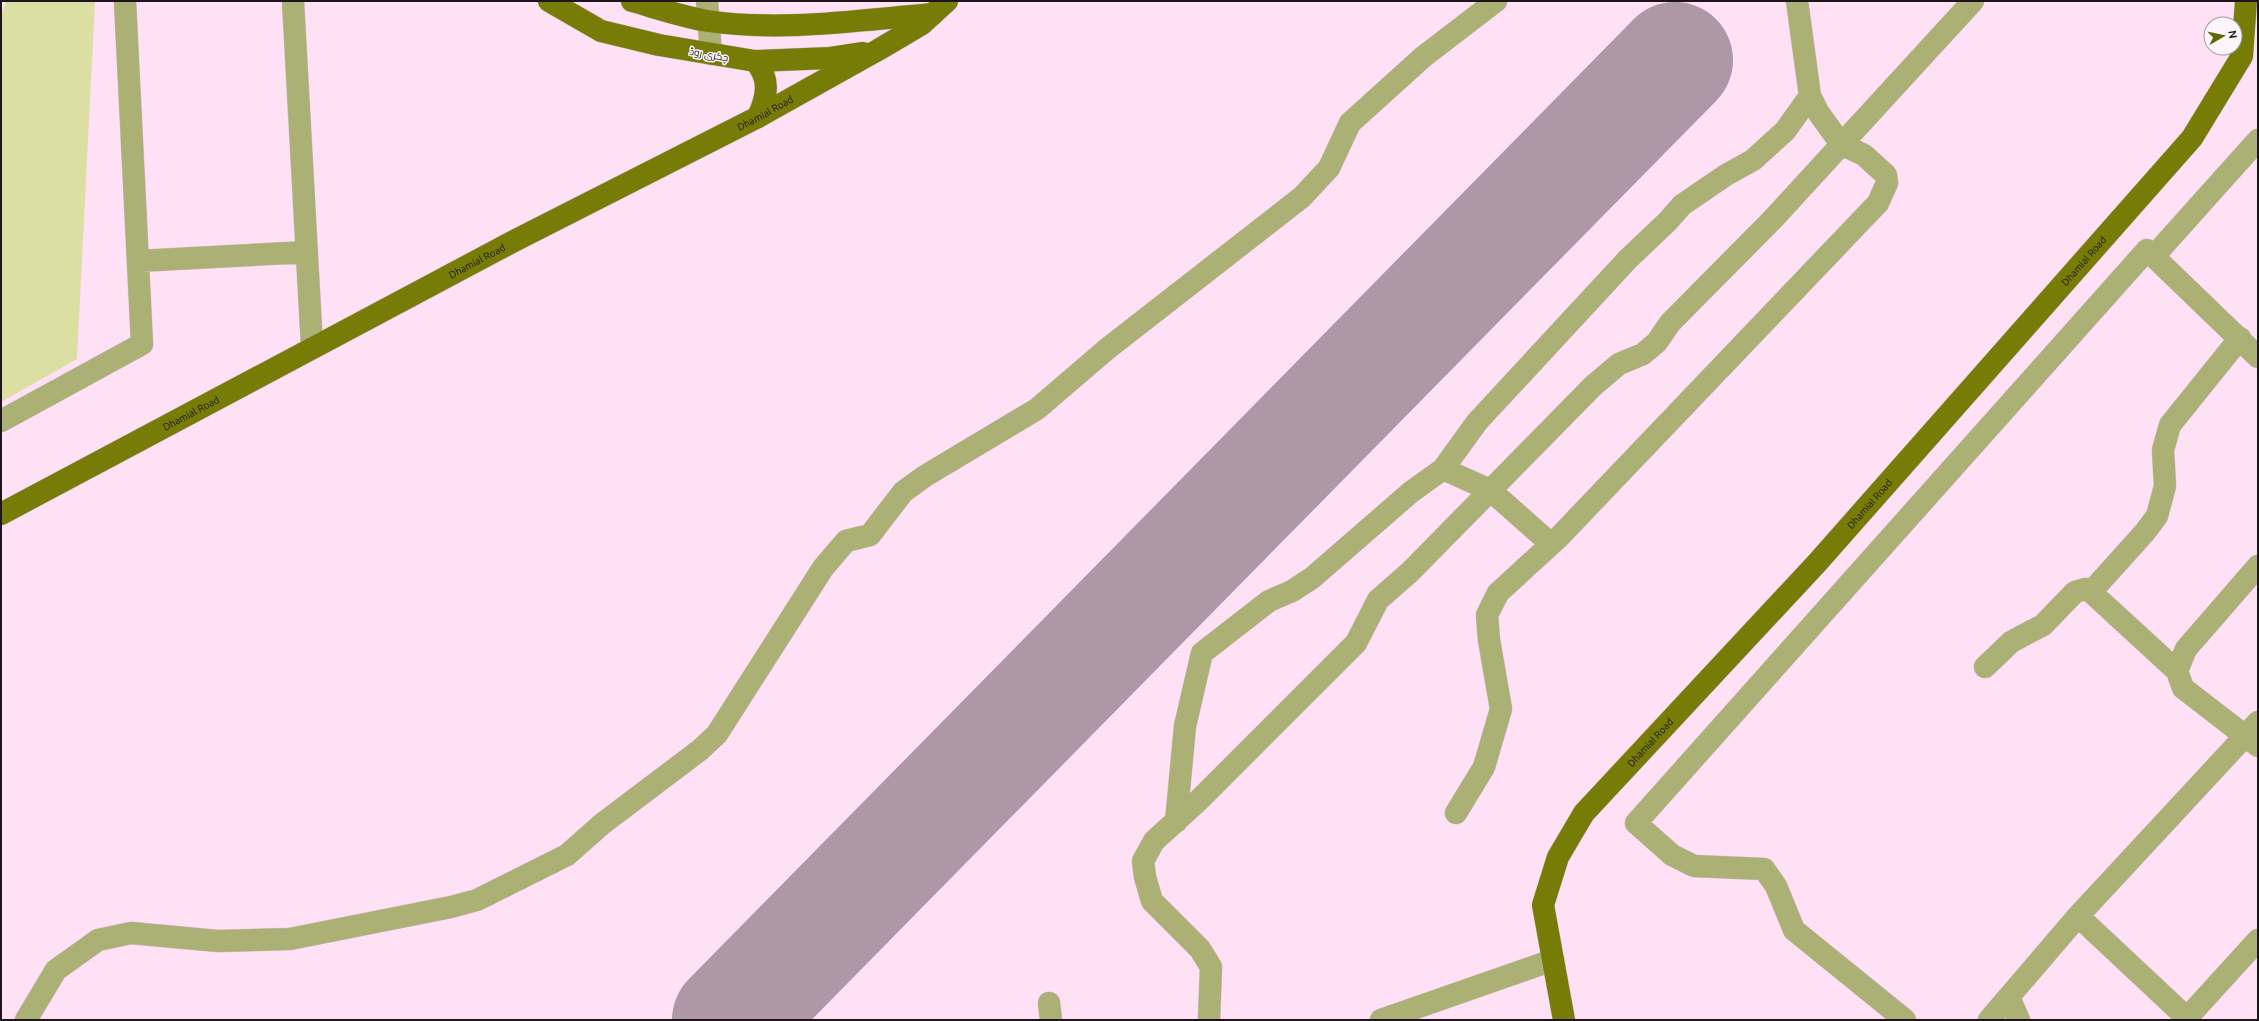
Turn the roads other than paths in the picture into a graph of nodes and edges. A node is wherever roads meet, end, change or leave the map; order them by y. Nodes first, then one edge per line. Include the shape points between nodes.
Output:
1 (126, 1) edge
2 (293, 1) edge
3 (550, 1) edge
4 (632, 1) edge
5 (1496, 1) edge
6 (1796, 1) edge
7 (1973, 1) edge
8 (2246, 1) edge
9 (940, 7) edge
10 (707, 11) edge
11 (878, 50) junction
12 (711, 54) junction
13 (755, 61) junction
14 (1810, 96) junction
15 (758, 117) junction
16 (2258, 140) edge
17 (1842, 144) junction
18 (307, 252) junction
19 (2154, 256) junction
20 (138, 261) junction
21 (2240, 338) junction
22 (312, 347) junction
23 (2258, 356) edge
24 (1, 421) edge
25 (1443, 469) junction
26 (1490, 490) junction
27 (1, 514) edge
28 (1550, 544) junction
29 (2258, 566) edge
30 (2092, 592) junction
31 (1985, 667) dead end
32 (2177, 671) junction
33 (2254, 734) edge
34 (1456, 812) dead end
35 (1176, 822) junction
36 (2078, 916) junction
37 (2258, 940) edge
38 (1553, 960) junction
39 (2009, 997) junction
40 (2188, 1019) edge
41 (26, 1020) edge
42 (1209, 1020) edge
43 (1381, 1020) edge
44 (1564, 1020) edge
45 (1905, 1020) edge
46 (1989, 1020) edge
47 (2019, 1020) edge

1 - 20 street
2 - 18 street
3 - 12 main road, چکری روڈ via 601,32
4 - 10 main road
5 - 41 street via 1423,57 1350,122 1329,168 1302,197 1107,349 1037,409 925,476 903,492 870,535 846,541 823,568 717,734 700,750 602,824 567,855 477,900 290,939 218,941 132,933 98,940 56,970
6 - 14 street
7 - 17 street
8 - 38 main road, Dhamial Road via 2242,56 2192,138 1817,563 1584,813 1558,857 1543,905
9 - 10 main road via 842,23 796,25 760,25
9 - 11 main road, Dhamial Road via 922,24
10 - 12 street
11 - 13 main road, چکری روڈ via 830,58
11 - 15 main road, Dhamial Road
12 - 13 main road, چکری روڈ
13 - 15 main road via 762,68 767,86
14 - 17 street via 1818,112
14 - 25 street via 1785,131 1753,160 1682,204 1477,422
15 - 22 main road, Dhamial Road
16 - 19 street
17 - 26 street via 1670,323 1657,342 1643,354 1619,364 1593,386
17 - 28 street via 1864,155 1886,175 1887,183 1878,203
18 - 20 street
18 - 22 street
19 - 21 street
19 - 45 street via 2147,250 1636,823 1672,855 1694,866 1764,869 1776,886 1794,930
20 - 24 street via 142,344
21 - 23 street
21 - 30 street via 2170,425 2163,450 2164,486 2157,516
22 - 27 main road, Dhamial Road
25 - 26 street
25 - 35 street via 1411,492 1312,578 1292,591 1269,601 1202,653 1185,726
26 - 28 street
26 - 35 street via 1410,572 1378,600 1356,643
28 - 34 street via 1498,593 1487,615 1501,709 1484,767
29 - 32 street via 2186,649
30 - 31 street via 2085,589 2075,592 2044,625 2010,642
30 - 32 street
32 - 33 street via 2183,688
33 - 36 street
35 - 42 street via 1154,841 1143,861 1145,877 1152,900 1200,948 1211,967
36 - 39 street
36 - 40 street
37 - 40 street
38 - 43 street
38 - 44 main road, Dhamial Road
39 - 46 street
39 - 47 street

